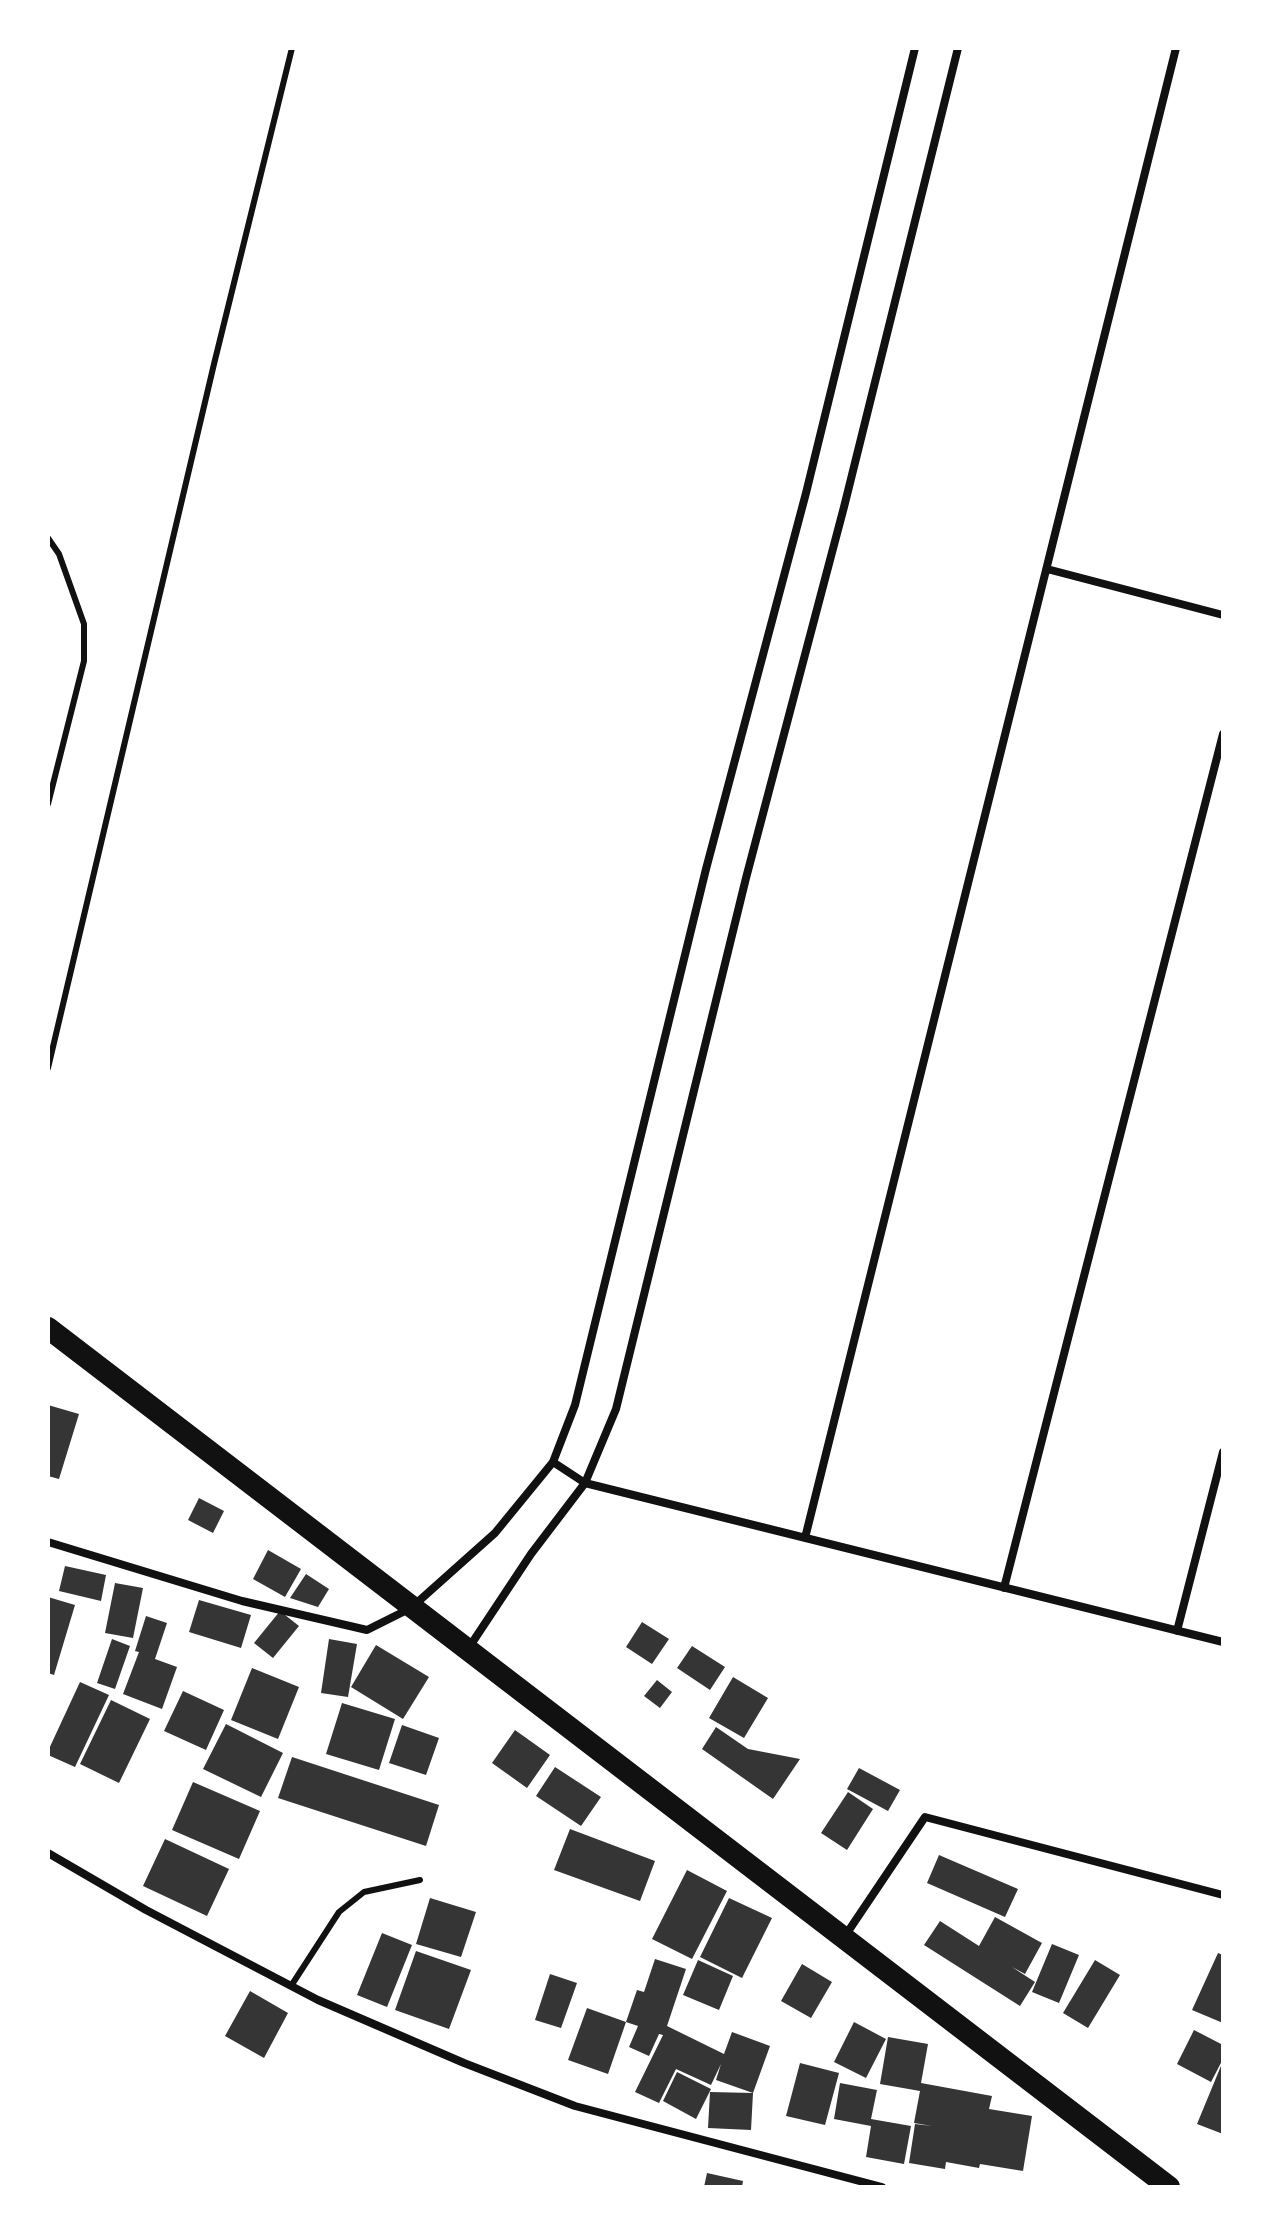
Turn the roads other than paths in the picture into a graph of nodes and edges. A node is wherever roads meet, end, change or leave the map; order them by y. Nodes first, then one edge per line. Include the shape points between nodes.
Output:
1 (292, 48) edge
2 (915, 48) edge
3 (958, 48) edge
4 (1176, 48) edge
5 (48, 538) edge
6 (1047, 569) junction
7 (1223, 615) edge
8 (1223, 734) edge
9 (48, 764) edge
10 (58, 765) junction
11 (48, 804) edge
12 (48, 1068) edge
13 (48, 1328) edge
14 (1223, 1452) edge
15 (553, 1462) junction
16 (585, 1483) junction
17 (805, 1538) junction
18 (48, 1542) edge
19 (1004, 1588) junction
20 (411, 1608) junction
21 (1177, 1631) junction
22 (1223, 1642) edge
23 (467, 1650) junction
24 (48, 1853) edge
25 (420, 1880) dead end
26 (1223, 1895) edge
27 (844, 1937) junction
28 (291, 1986) junction
29 (882, 2187) edge
30 (1169, 2187) edge

1 - 12 lane
2 - 15 street via 575,1405
3 - 16 street via 616,1409
4 - 6 street
5 - 10 lane via 84,624 84,661
6 - 7 street
6 - 17 street
8 - 19 street
9 - 10 lane
10 - 11 lane
13 - 20 highway
14 - 21 street
15 - 16 street
15 - 20 street via 495,1533
16 - 17 street
16 - 23 street
17 - 19 street
18 - 20 street via 242,1601 367,1630
19 - 21 street
20 - 23 highway
21 - 22 street
23 - 27 highway
24 - 28 street
25 - 28 lane via 364,1892 339,1912
26 - 27 street via 925,1817
27 - 30 highway
28 - 29 street via 575,2106

